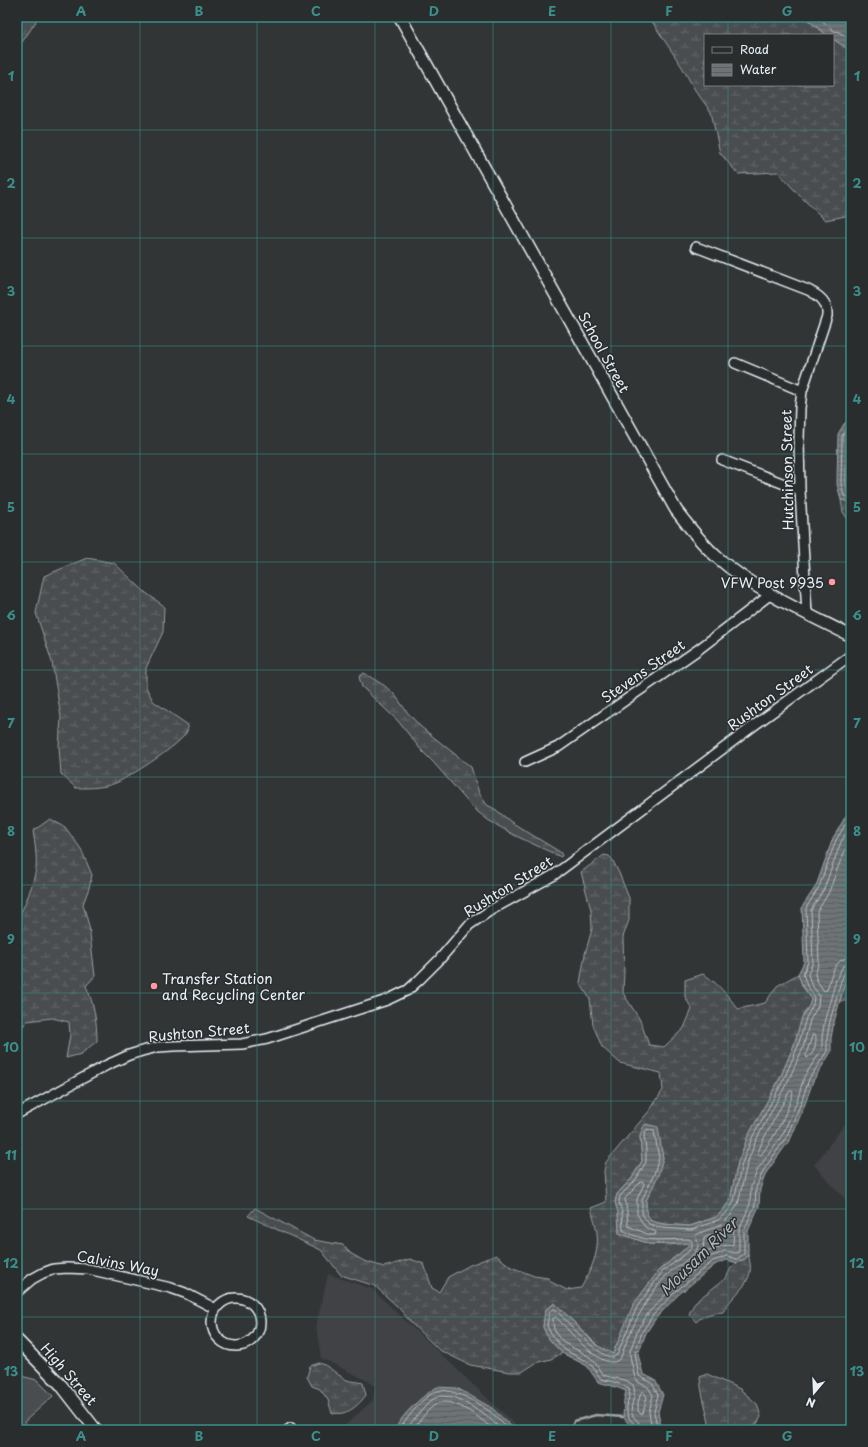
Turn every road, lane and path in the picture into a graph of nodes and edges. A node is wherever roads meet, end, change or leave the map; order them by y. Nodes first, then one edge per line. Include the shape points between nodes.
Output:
1 (400, 17) edge
2 (696, 247) dead end
3 (735, 363) dead end
4 (802, 391) junction
5 (722, 460) dead end
6 (800, 490) junction
7 (771, 594) junction
8 (807, 614) junction
9 (851, 636) edge
10 (851, 655) edge
11 (525, 762) dead end
12 (17, 1114) edge
13 (17, 1292) edge
14 (216, 1309) junction
15 (17, 1340) edge
16 (96, 1430) edge

1 - 7 street, School Street via 676,510 718,558
2 - 4 street, Hutchinson Street via 808,290 825,302 827,316
3 - 4 street
4 - 6 street, Hutchinson Street via 799,439
5 - 6 street
6 - 8 street, Hutchinson Street
7 - 8 street, School Street
7 - 11 street, Stevens Street via 558,747
8 - 9 street, School Street
10 - 12 street, Rushton Street via 554,875 491,910 469,926 408,990 380,1002 267,1039 242,1044 173,1046 129,1055
13 - 14 street, Calvins Way via 43,1273 60,1268 77,1268 171,1288
14 - 14 street via 212,1318 212,1328 224,1344 240,1346 256,1336 259,1316 251,1304 234,1298 220,1304
15 - 16 street, High Street via 62,1385

